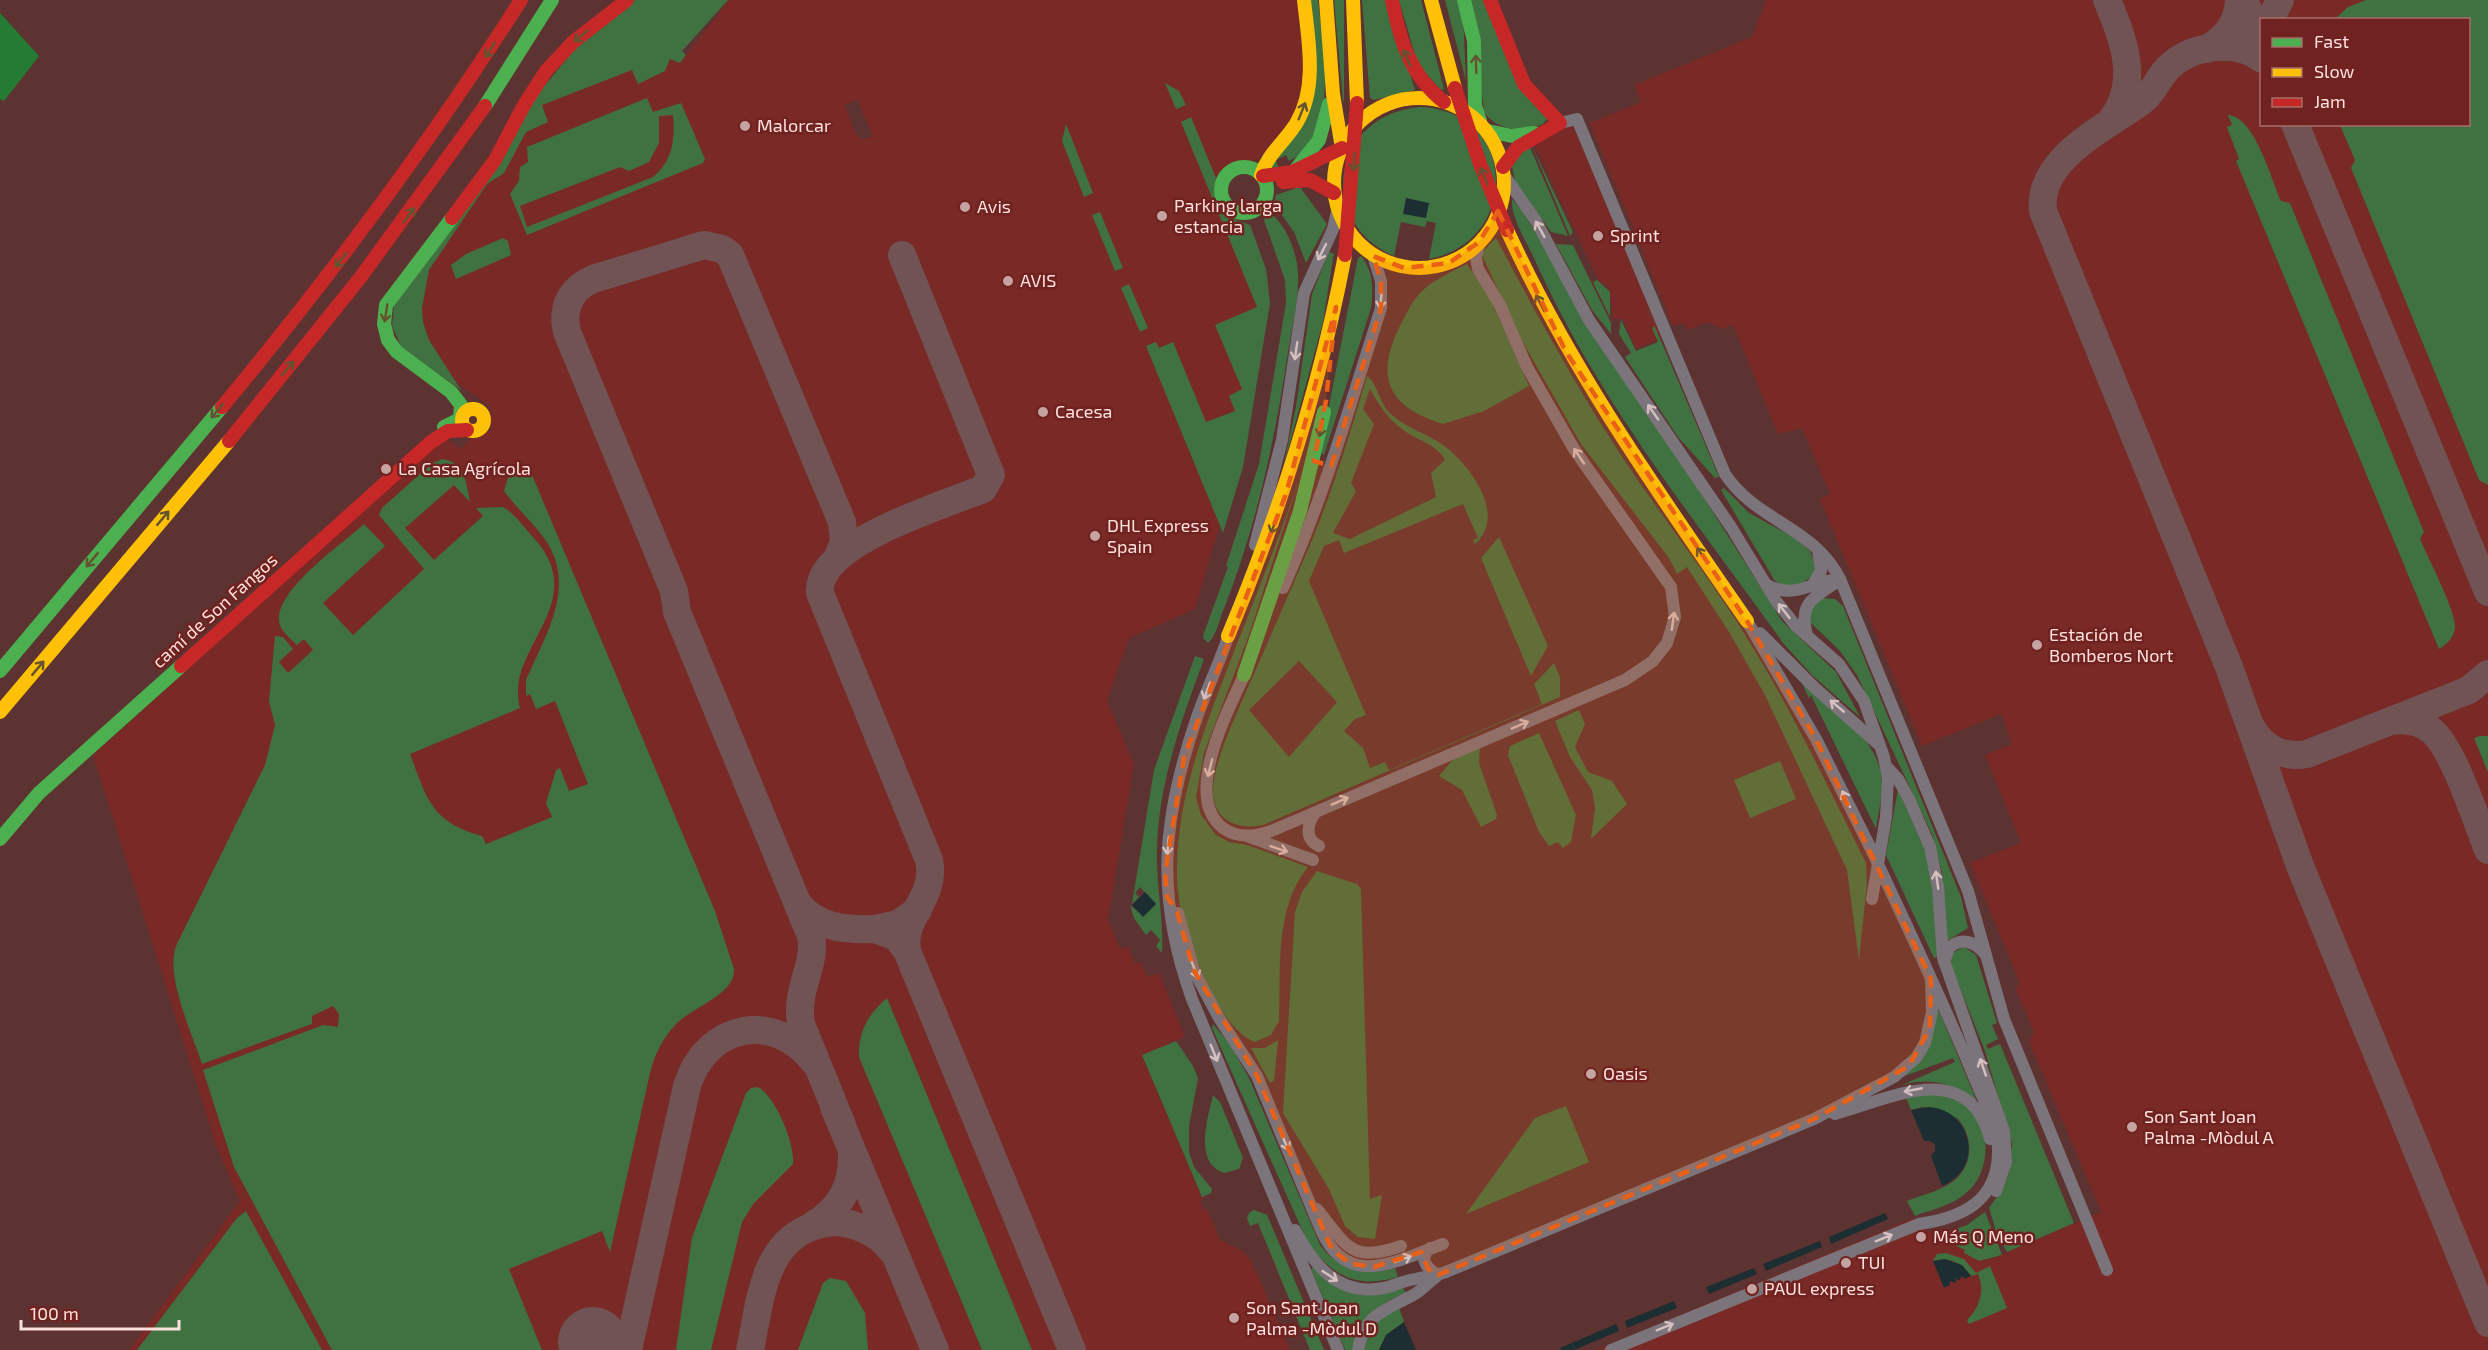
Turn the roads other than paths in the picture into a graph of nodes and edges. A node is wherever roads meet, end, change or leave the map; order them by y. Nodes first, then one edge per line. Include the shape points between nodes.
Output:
1 (521, 0) edge
2 (552, 0) edge
3 (627, 0) edge
4 (1304, 0) edge
5 (1326, 0) edge
6 (1353, 0) edge
7 (1392, 0) edge
8 (1431, 0) edge
9 (1464, 0) edge
10 (1490, 0) edge
11 (1332, 80) junction
12 (1444, 102) junction
13 (1560, 123) junction
14 (1484, 126) junction
15 (1541, 132) junction
16 (1342, 148) junction
17 (1268, 158) junction
18 (1245, 167) junction
19 (1296, 169) junction
20 (1504, 171) junction
21 (1262, 176) junction
22 (1334, 193) junction
23 (1266, 195) junction
24 (1337, 211) junction
25 (1479, 242) junction
26 (1373, 256) junction
27 (1336, 307) junction
28 (1814, 544) junction
29 (1840, 579) junction
30 (1766, 585) junction
31 (1816, 589) junction
32 (1849, 600) junction
33 (1747, 621) junction
34 (1807, 635) junction
35 (1228, 636) junction
36 (0, 671) edge
37 (1244, 675) junction
38 (0, 712) edge
39 (1880, 746) junction
40 (1887, 767) junction
41 (1316, 812) junction
42 (1246, 836) junction
43 (0, 839) edge
44 (1319, 846) dead end
45 (1313, 860) dead end
46 (1167, 897) junction
47 (1872, 899) dead end
48 (1976, 915) junction
49 (1959, 942) junction
50 (1986, 955) junction
51 (1945, 966) junction
52 (1931, 978) junction
53 (1814, 1119) junction
54 (1264, 1175) junction
55 (1309, 1199) junction
56 (1966, 1211) junction
57 (1952, 1218) junction
58 (1443, 1244) dead end
59 (1401, 1246) dead end
60 (1430, 1248) junction
61 (2107, 1270) dead end
62 (1438, 1275) junction
63 (1338, 1350) edge
64 (1358, 1350) edge
65 (1611, 1350) edge

1 -> 36 main road via 437,130 336,267
38 -> 2 main road via 363,276 474,123
3 -> 43 main road, camí de Son Fangos via 578,38 546,71 489,168 386,305 384,322 390,344 459,401 464,423 442,429 39,793
17 -> 4 main road via 1296,124 1307,99
5 - 11 main road
6 -> 27 main road, bridge via 1357,103 1353,180
12 -> 7 main road via 1423,85 1406,58
33 -> 8 main road, bridge via 1572,362 1526,274 1479,164
14 -> 9 main road via 1475,106 1474,41
10 - 13 main road via 1524,84
11 - 16 main road
11 - 19 main road via 1320,140
12 - 14 main road via 1463,109
12 - 16 main road via 1414,99 1384,106 1358,123
13 - 15 main road
13 - 28 street via 1577,119 1726,476 1747,500
14 - 15 main road via 1512,136
14 - 20 main road via 1500,152
15 - 20 main road via 1513,152
16 - 19 main road
16 - 22 main road via 1334,174
17 - 18 main road
17 - 21 main road
18 - 21 main road
18 - 23 main road via 1231,171 1224,180 1226,204 1236,211 1249,212 1260,206
19 - 21 main road via 1274,177
20 - 25 main road via 1504,192 1497,214
30 -> 20 street via 1731,527 1589,320 1536,221
21 - 23 main road
22 - 23 main road via 1306,178 1275,184
22 - 24 main road
24 - 26 main road via 1348,234
24 -> 35 street via 1333,229 1304,293 1282,440
25 - 26 main road via 1455,260 1431,268 1404,268
41 -> 25 street via 1635,676 1658,655 1673,628 1675,607 1668,579 1574,449 1527,367 1500,304 1478,269
26 -> 37 street via 1381,281 1381,308 1305,539
27 -> 35 main road via 1319,384 1286,494
27 -> 37 main road via 1326,401 1311,470
28 - 29 street via 1827,556
28 - 31 street via 1822,563
29 - 31 street
29 - 32 street
30 - 31 street via 1791,593
34 -> 30 street via 1786,615
31 - 32 street
31 - 34 street via 1804,612
32 - 48 street
39 -> 33 street
52 -> 33 street, bridge via 1816,739
34 - 39 street via 1839,664 1857,689
35 -> 46 street via 1184,757 1168,840
37 -> 42 street via 1217,742 1205,792 1208,809 1217,822 1234,834
39 - 40 street
40 - 47 street via 1888,802
51 -> 40 street via 1930,847 1910,799
41 - 42 street via 1266,833
41 - 44 street via 1308,832 1311,841
42 -> 45 street
46 -> 54 street via 1183,974
46 -> 55 street via 1178,912 1194,971 1257,1076
48 - 49 street via 1972,932
48 - 50 street
49 - 50 street via 1972,943
49 - 51 street via 1946,951
50 - 61 street via 2004,1019
57 -> 51 street via 1984,1207 1999,1186 2007,1154 2000,1117
52 - 53 street via 1930,1028 1916,1058 1894,1077
52 - 56 street via 1993,1122 1998,1143 1990,1186
56 -> 53 street via 1984,1184 1991,1149 1983,1120 1960,1097 1937,1088 1920,1088
53 - 62 street
54 -> 62 street via 1308,1256 1332,1278 1353,1287 1374,1289
54 - 63 street
55 - 59 street via 1352,1249 1376,1254
55 -> 60 street via 1327,1245 1351,1264 1381,1267
56 - 57 street
65 -> 57 street via 1919,1224
58 - 60 street
60 - 62 street via 1424,1260 1428,1269
62 - 64 street via 1415,1293 1380,1311 1366,1328

